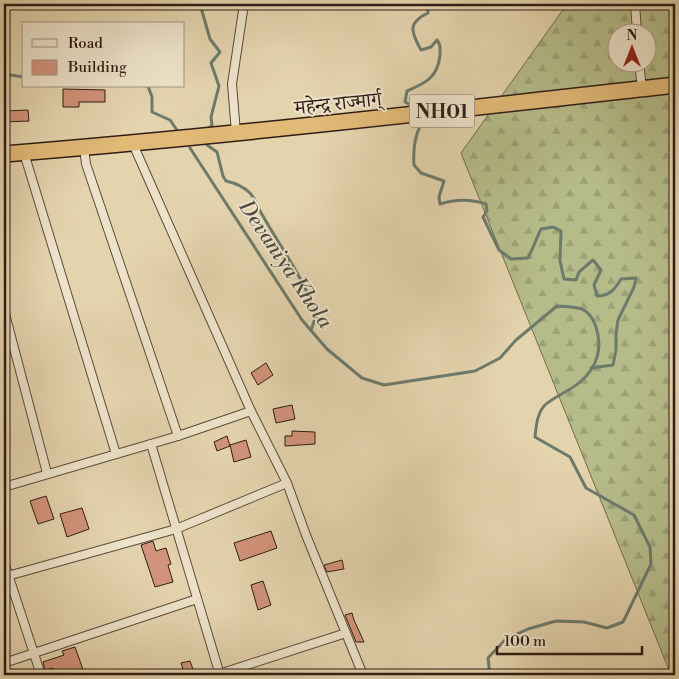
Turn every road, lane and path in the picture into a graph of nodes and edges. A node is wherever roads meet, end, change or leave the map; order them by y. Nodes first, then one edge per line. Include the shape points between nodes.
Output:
1 (244, 4) edge
2 (636, 4) edge
3 (637, 22) edge
4 (640, 72) edge
5 (675, 85) edge
6 (642, 88) junction
7 (236, 133) junction
8 (133, 144) junction
9 (84, 148) junction
10 (24, 153) junction
11 (4, 154) edge
12 (4, 310) edge
13 (251, 411) junction
14 (178, 436) junction
15 (150, 444) junction
16 (116, 454) junction
17 (47, 473) junction
18 (287, 483) junction
19 (4, 487) edge
20 (176, 529) junction
21 (4, 562) edge
22 (6, 577) edge
23 (197, 599) junction
24 (346, 633) junction
25 (34, 653) junction
26 (4, 663) edge
27 (41, 675) edge
28 (218, 675) edge
29 (363, 675) edge

1 - 7 street via 232,84
2 - 3 street
4 - 6 street
5 - 6 highway, महेन्द्र राज्मार्ग् / NH01
6 - 7 highway, महेन्द्र राज्मार्ग् / NH01
7 - 8 highway, महेन्द्र राज्मार्ग् / NH01
8 - 9 highway, महेन्द्र राज्मार्ग् / NH01
8 - 13 street
9 - 10 highway, महेन्द्र राज्मार्ग् / NH01
9 - 14 street via 86,164
10 - 11 highway, महेन्द्र राज्मार्ग् / NH01
10 - 16 street
12 - 17 street
13 - 14 street
13 - 18 street
14 - 15 street
15 - 16 street
15 - 20 street
16 - 17 street
17 - 19 street
18 - 20 street
18 - 24 street
20 - 22 street
20 - 23 street
21 - 22 street
22 - 25 street
23 - 25 street
23 - 28 street
24 - 28 street
24 - 29 street
25 - 26 street
25 - 27 street

